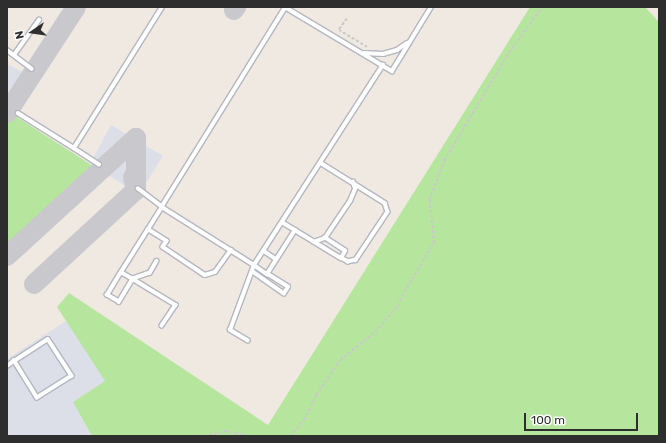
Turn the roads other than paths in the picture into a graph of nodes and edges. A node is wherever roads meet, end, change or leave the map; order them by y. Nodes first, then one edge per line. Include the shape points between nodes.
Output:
1 (162, 7) edge
2 (286, 7) edge
3 (431, 7) edge
4 (38, 20) dead end
5 (409, 41) junction
6 (7, 50) edge
7 (363, 53) junction
8 (14, 55) junction
9 (382, 65) junction
10 (32, 69) dead end
11 (18, 113) dead end
12 (74, 148) junction
13 (320, 162) junction
14 (99, 164) dead end
15 (353, 182) junction
16 (138, 189) dead end
17 (162, 207) junction
18 (282, 222) junction
19 (148, 229) junction
20 (295, 230) junction
21 (325, 238) junction
22 (314, 242) junction
23 (231, 250) junction
24 (264, 251) junction
25 (341, 258) junction
26 (276, 259) junction
27 (157, 262) dead end
28 (254, 265) junction
29 (252, 271) junction
30 (121, 272) junction
31 (267, 274) junction
32 (133, 279) junction
33 (162, 326) dead end
34 (248, 341) dead end
35 (14, 361) junction
36 (7, 366) edge

1 - 12 lane
2 - 7 lane
2 - 17 lane
3 - 5 lane
4 - 8 lane
5 - 7 lane via 397,50 383,54
5 - 9 lane via 392,71
6 - 8 lane
7 - 9 lane
8 - 10 lane
9 - 13 lane
11 - 12 lane
12 - 14 lane
13 - 15 lane
13 - 18 lane
15 - 21 lane via 354,194
15 - 25 lane via 385,203 388,212 356,260 348,262
16 - 17 lane
17 - 19 lane
17 - 23 lane
18 - 20 lane
18 - 24 lane
19 - 23 lane via 167,241 163,247 205,275 215,272
19 - 30 lane
20 - 22 lane
20 - 26 lane
21 - 22 lane
21 - 25 lane via 345,251
22 - 25 lane
23 - 28 lane
24 - 26 lane
24 - 28 lane
26 - 31 lane
27 - 32 lane via 150,273
28 - 29 lane
28 - 31 lane
29 - 31 lane via 284,293 288,287
29 - 34 lane via 230,330
30 - 32 lane
30 - 32 lane via 107,295 119,302
32 - 33 lane via 176,305
35 - 35 lane via 48,339 72,376 37,398
35 - 36 lane

